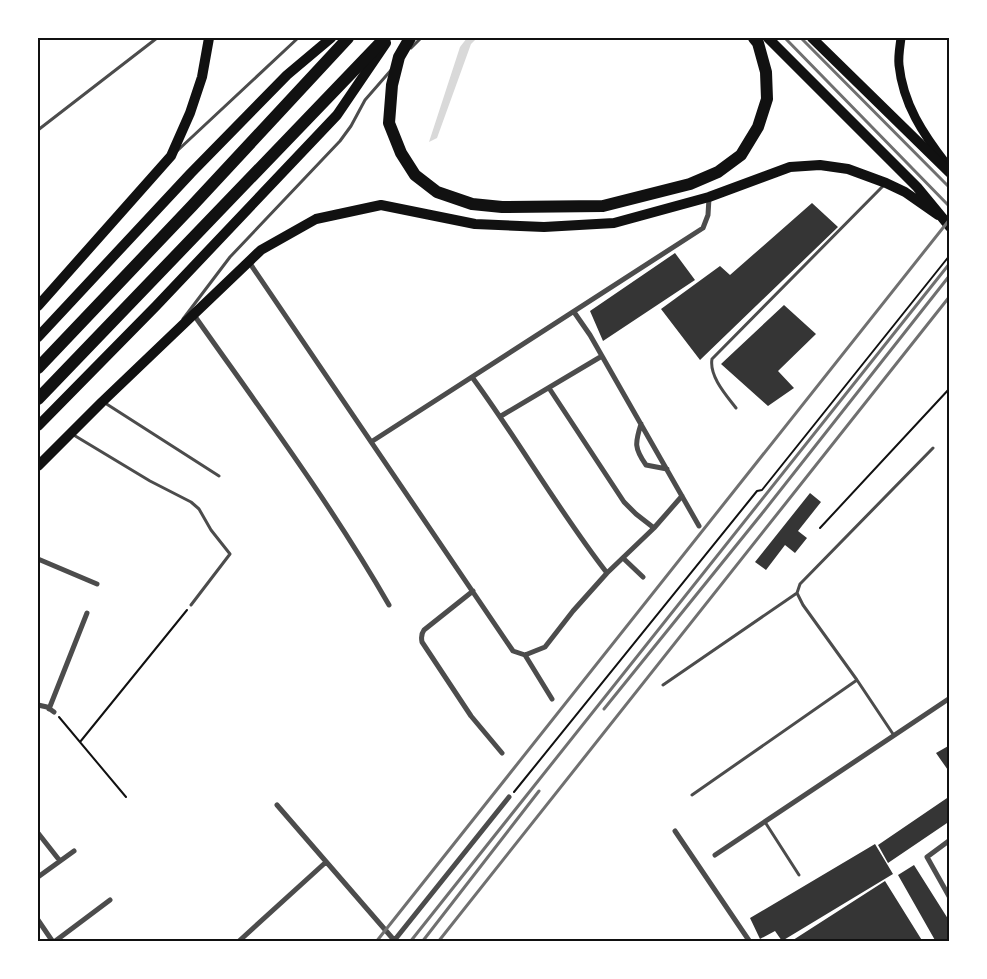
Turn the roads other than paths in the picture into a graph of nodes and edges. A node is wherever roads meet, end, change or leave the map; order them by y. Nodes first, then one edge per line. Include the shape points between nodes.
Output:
1 (158, 38) edge
2 (209, 38) edge
3 (298, 38) edge
4 (331, 38) edge
5 (348, 38) edge
6 (385, 38) edge
7 (390, 38) edge
8 (410, 38) edge
9 (420, 38) edge
10 (754, 38) edge
11 (768, 38) edge
12 (812, 38) edge
13 (900, 38) edge
14 (38, 130) edge
15 (171, 156) junction
16 (950, 169) edge
17 (950, 173) edge
18 (886, 183) junction
19 (917, 187) junction
20 (709, 197) junction
21 (938, 215) junction
22 (950, 219) edge
23 (950, 228) edge
24 (248, 262) junction
25 (38, 306) edge
26 (574, 312) junction
27 (194, 315) junction
28 (38, 337) edge
29 (163, 344) junction
30 (602, 356) junction
31 (38, 368) edge
32 (472, 377) junction
33 (549, 388) junction
34 (38, 399) edge
35 (102, 402) junction
36 (736, 408) dead end
37 (501, 416) junction
38 (641, 424) junction
39 (38, 426) edge
40 (71, 434) junction
41 (371, 442) junction
42 (933, 448) dead end
43 (38, 466) edge
44 (667, 469) junction
45 (219, 476) dead end
46 (682, 496) junction
47 (700, 526) dead end
48 (654, 528) junction
49 (622, 558) junction
50 (38, 560) edge
51 (607, 573) junction
52 (643, 577) dead end
53 (97, 584) dead end
54 (473, 591) junction
55 (798, 593) junction
56 (191, 605) road end
57 (389, 605) dead end
58 (87, 613) dead end
59 (525, 655) junction
60 (857, 680) junction
61 (663, 685) dead end
62 (950, 698) edge
63 (552, 700) dead end
64 (38, 705) edge
65 (49, 709) junction
66 (54, 712) road end
67 (893, 734) junction
68 (502, 753) dead end
69 (692, 795) dead end
70 (509, 797) road end
71 (277, 806) dead end
72 (765, 822) junction
73 (675, 831) dead end
74 (38, 833) edge
75 (950, 840) edge
76 (74, 851) dead end
77 (715, 855) dead end
78 (60, 861) junction
79 (326, 862) junction
80 (799, 875) dead end
81 (38, 877) edge
82 (950, 898) edge
83 (110, 900) dead end
84 (38, 920) edge
85 (393, 941) edge
86 (54, 942) edge
87 (238, 942) edge
88 (750, 942) edge

1 - 14 lane
2 - 15 main road via 202,77
3 - 15 lane
4 - 28 main road via 286,75
5 - 31 highway
6 - 34 highway
7 - 39 main road via 337,115
8 - 10 highway via 399,57 392,85 389,123 401,154 415,175 436,192 472,204 502,207 603,206 690,184 718,172 741,155 758,127 767,99 766,72
9 - 29 lane via 365,100 340,141 230,257
11 - 19 main road
12 - 17 main road
13 - 16 main road via 899,64 905,96 922,132
15 - 25 main road
18 - 20 main road via 848,169 820,166 790,168
18 - 21 main road
18 - 36 lane via 712,359 711,365 721,389
19 - 21 main road
19 - 22 main road
20 - 24 main road via 614,223 544,227 475,224 380,205 316,220 260,250
20 - 26 street via 703,228
21 - 23 main road
24 - 27 main road
24 - 41 street
26 - 30 street
26 - 32 street
27 - 29 main road
27 - 57 street via 363,558
29 - 35 main road
30 - 33 street
30 - 38 street
32 - 37 street
32 - 41 street
33 - 37 street
33 - 48 street via 624,502
35 - 40 main road
35 - 45 lane
37 - 51 street
38 - 44 street
38 - 44 street via 635,441 638,454 646,465
40 - 43 main road
40 - 56 lane via 199,509 230,554
41 - 54 street
42 - 55 lane via 800,584
44 - 46 street
46 - 47 street
46 - 48 street
48 - 49 street
49 - 51 street
49 - 52 street
50 - 53 street
51 - 59 street via 545,647
54 - 59 street via 513,651
54 - 68 street via 424,630 421,638 471,716
55 - 60 lane
55 - 61 lane
58 - 65 street
59 - 63 street
60 - 67 lane
60 - 69 lane
62 - 67 street
64 - 65 street
65 - 66 street
67 - 72 street
70 - 85 street
71 - 79 street
72 - 77 street
72 - 80 lane
73 - 88 street
74 - 78 street
75 - 82 street via 927,857
76 - 78 street
78 - 81 street
79 - 85 street
79 - 87 street
83 - 86 street
84 - 86 street

